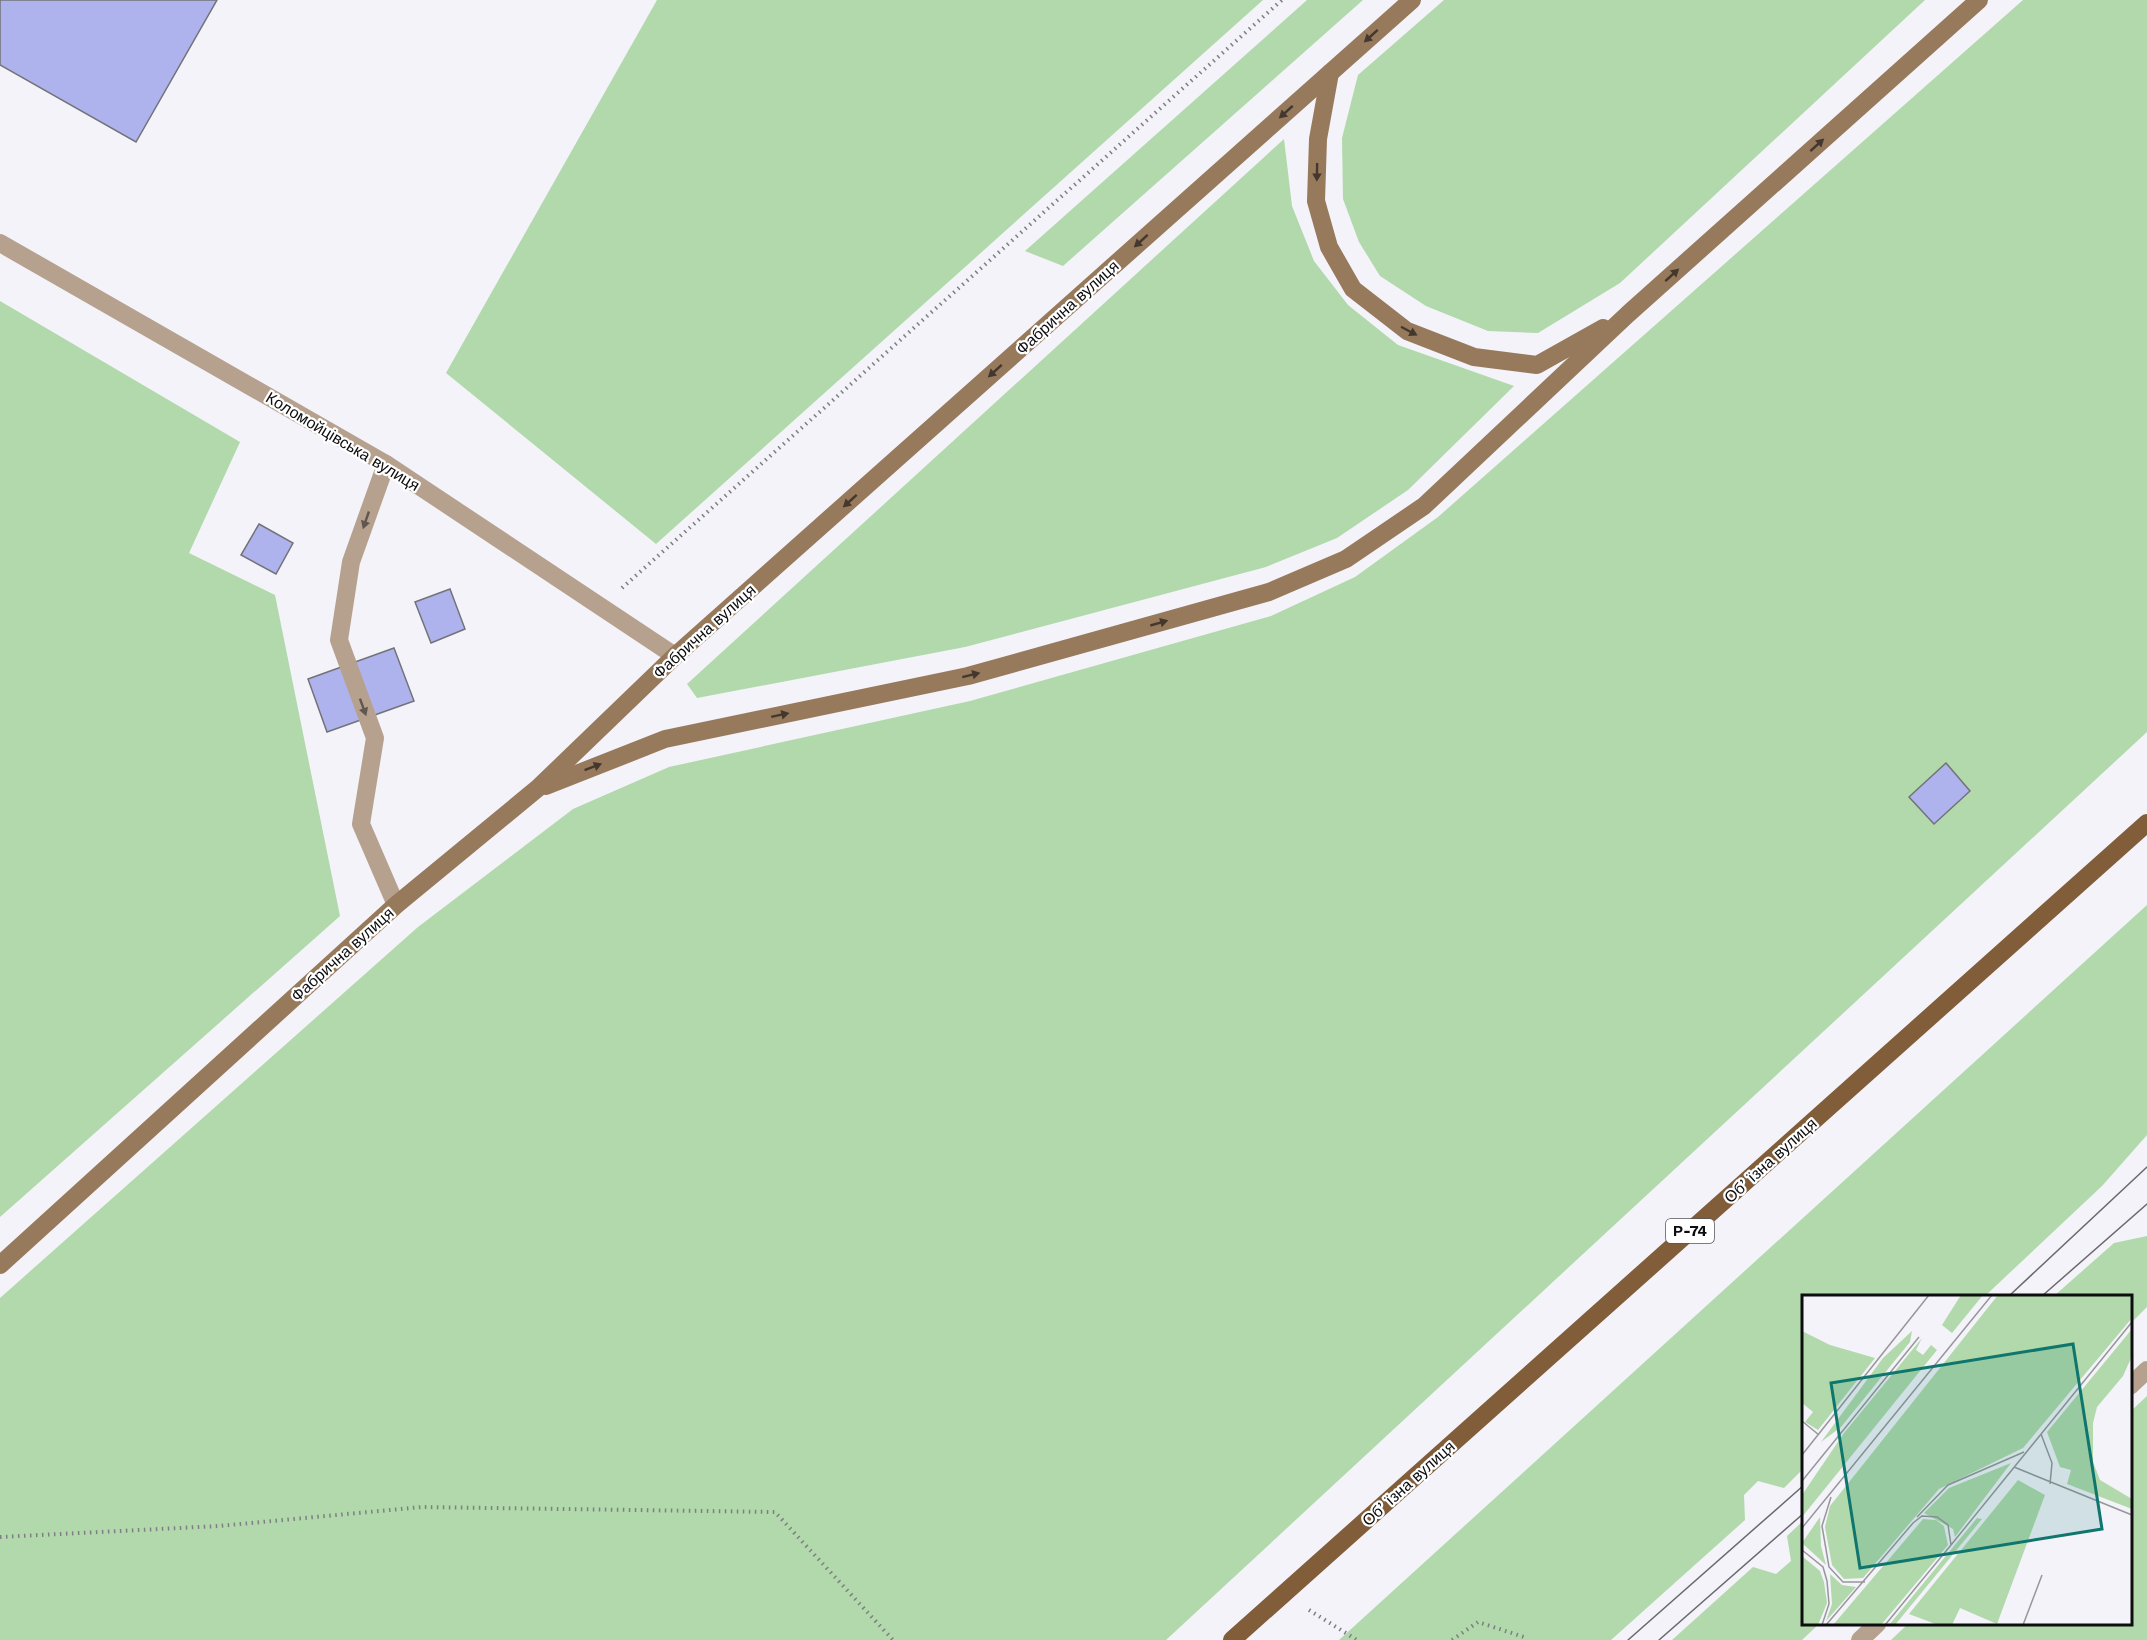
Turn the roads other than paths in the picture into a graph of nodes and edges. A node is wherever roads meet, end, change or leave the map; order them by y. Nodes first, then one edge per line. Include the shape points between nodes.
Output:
1 (1412, 0) edge
2 (1978, 0) edge
3 (1330, 73) junction
4 (0, 243) edge
5 (1628, 314) junction
6 (386, 464) junction
7 (675, 656) junction
8 (538, 788) junction
9 (2147, 823) edge
10 (396, 905) junction
11 (0, 1265) edge
12 (2147, 1370) edge
13 (2132, 1384) edge
14 (1875, 1625) edge
15 (1232, 1640) edge
16 (1860, 1640) edge

1 -> 3 street, Фабрична вулиця
5 -> 2 street
3 -> 5 street via 1318,139 1317,201 1329,247 1353,289 1407,331 1474,357 1537,365
3 -> 7 street, Фабрична вулиця
4 - 6 street, Коломойцівська вулиця
8 -> 5 street via 664,739 968,676 1269,592 1337,563 1424,506
6 - 7 street, Коломойцівська вулиця
6 -> 10 street via 351,562 339,640 375,738 362,824
7 - 8 street, Фабрична вулиця
8 - 10 street, Фабрична вулиця
9 - 15 main road, Обʼїзна вулиця / Р-74
10 - 11 street, Фабрична вулиця
12 - 13 street
14 - 16 street

